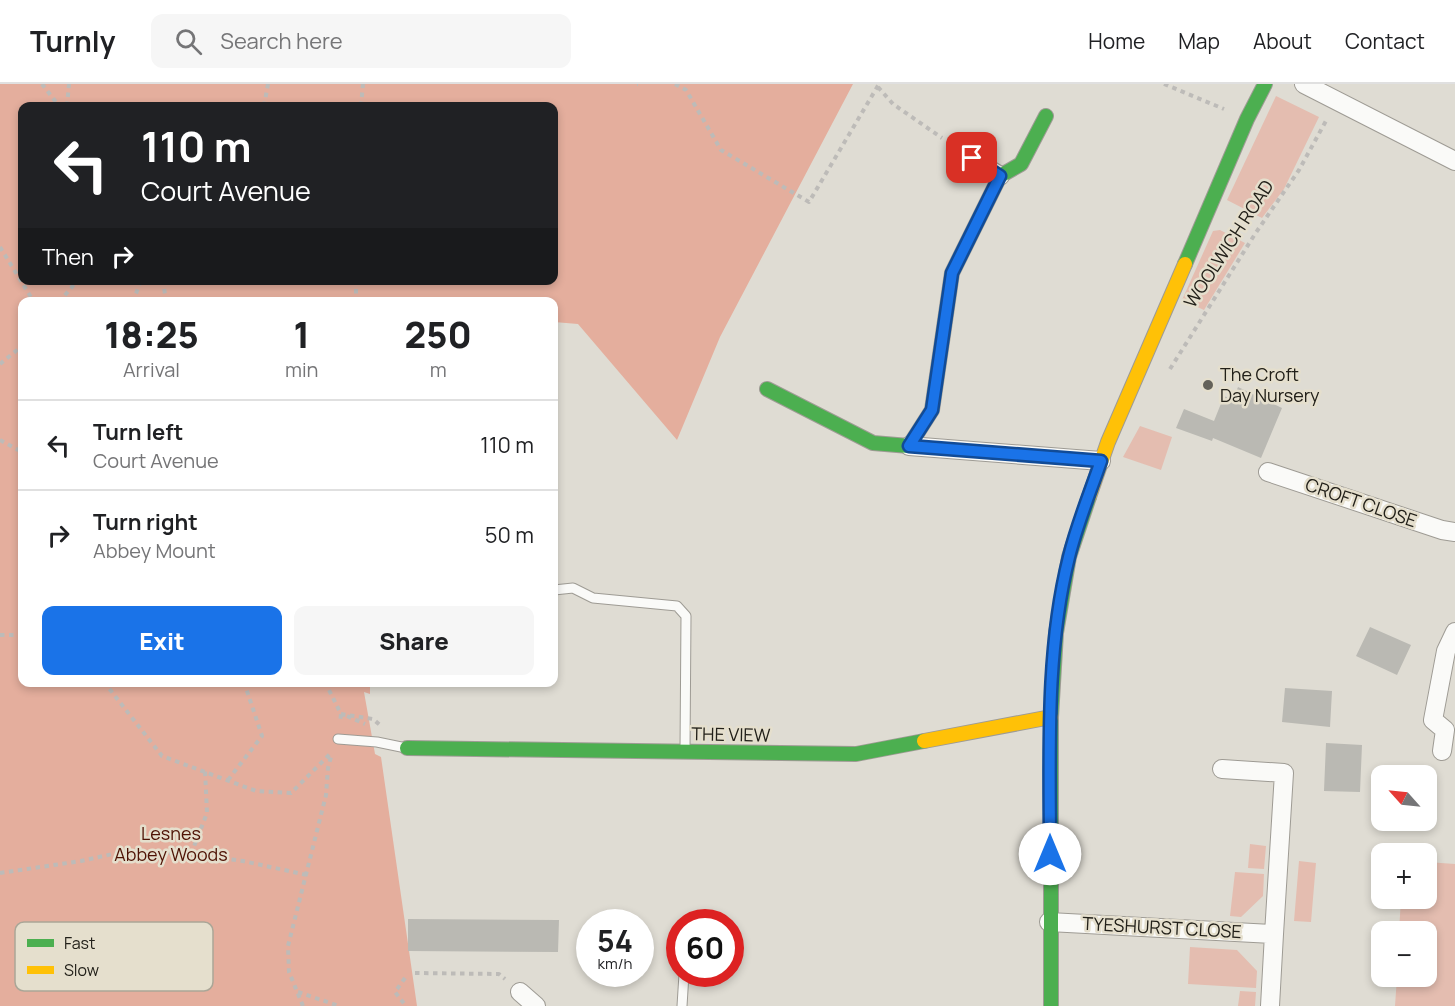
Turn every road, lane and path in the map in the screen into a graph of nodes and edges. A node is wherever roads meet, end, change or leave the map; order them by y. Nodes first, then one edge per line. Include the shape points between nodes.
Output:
1 (42, 84) edge
2 (69, 84) edge
3 (268, 84) edge
4 (363, 84) edge
5 (675, 84) edge
6 (1164, 84) edge
7 (1265, 84) edge
8 (1304, 84) edge
9 (878, 85) edge
10 (1337, 101) junction
11 (56, 102) edge
12 (67, 102) edge
13 (265, 102) edge
14 (362, 102) edge
15 (1046, 116) dead end
16 (1247, 119) junction
17 (957, 149) joint
18 (1455, 161) edge
19 (1000, 176) junction
20 (0, 247) edge
21 (18, 276) edge
22 (74, 285) edge
23 (63, 297) edge
24 (18, 349) edge
25 (0, 364) edge
26 (1166, 375) dead end
27 (767, 389) dead end
28 (0, 440) edge
29 (909, 446) junction
30 (18, 450) edge
31 (1101, 461) junction
32 (1268, 471) dead end
33 (1455, 532) edge
34 (558, 590) edge
35 (1455, 632) edge
36 (0, 635) edge
37 (18, 635) edge
38 (108, 687) edge
39 (246, 687) edge
40 (1051, 717) junction
41 (338, 739) dead end
42 (407, 748) joint
43 (333, 750) dead end
44 (1442, 751) dead end
45 (685, 752) junction
46 (1222, 769) dead end
47 (205, 770) junction
48 (228, 780) junction
49 (318, 823) dead end
50 (190, 854) junction
51 (0, 873) edge
52 (307, 874) junction
53 (1049, 922) junction
54 (1274, 934) junction
55 (415, 973) dead end
56 (405, 978) dead end
57 (683, 987) edge
58 (297, 992) junction
59 (520, 992) joint
60 (303, 1006) edge
61 (339, 1006) edge
62 (406, 1006) edge
63 (536, 1006) edge
64 (682, 1006) edge
65 (1051, 1006) edge
66 (1270, 1006) edge

1 - 11 path
2 - 12 path
3 - 13 path
4 - 14 path
5 - 9 path via 686,90 722,150 809,201
6 - 16 path
7 - 16 street, WOOLWICH ROAD
8 - 10 street
9 - 17 path via 893,104
10 - 18 street
10 - 26 path, WOOLWICH ROAD via 1299,170
15 - 19 street via 1021,164
16 - 31 street, WOOLWICH ROAD
17 - 19 street
19 - 29 street via 952,273 932,410
20 - 21 path
22 - 23 path
24 - 25 path
27 - 29 street via 873,443
28 - 30 path
29 - 31 street
31 - 40 street, WOOLWICH ROAD via 1069,556 1056,633
32 - 33 street, CROFT CLOSE
34 - 45 lane via 573,588 593,598 677,606 686,616
35 - 44 street via 1446,651 1433,720 1445,730
36 - 37 path
38 - 47 path via 162,756
39 - 48 path via 262,736
40 - 45 street, THE VIEW via 856,754
40 - 53 street, WOOLWICH ROAD
41 - 42 lane
42 - 45 street, THE VIEW
43 - 48 path via 291,793 256,791
46 - 54 street via 1284,773
47 - 48 path
47 - 50 path via 207,813
49 - 52 path
50 - 51 path via 126,851
50 - 52 path
52 - 58 path via 288,946 289,972
53 - 54 street, TYESHURST CLOSE
53 - 65 street, WOOLWICH ROAD
54 - 66 street
55 - 59 path via 499,974
56 - 62 path via 395,992
57 - 64 lane
58 - 60 path
58 - 61 path
59 - 63 street

